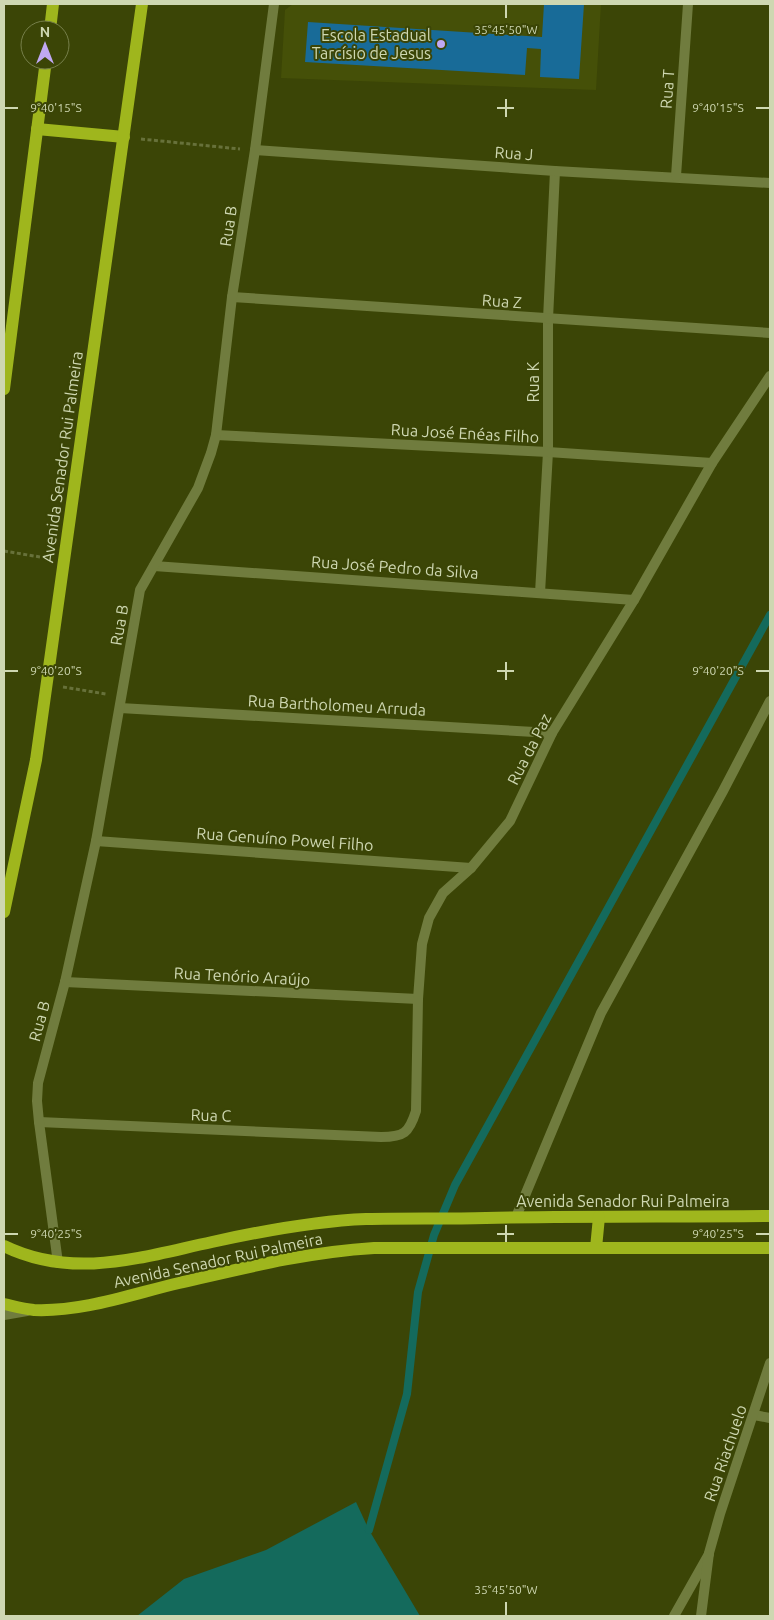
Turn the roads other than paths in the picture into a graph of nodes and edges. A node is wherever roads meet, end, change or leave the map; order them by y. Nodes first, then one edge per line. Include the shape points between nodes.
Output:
1 (53, 4) edge
2 (142, 4) edge
3 (274, 4) edge
4 (688, 4) edge
5 (51, 20) edge
6 (45, 70) edge
7 (37, 128) junction
8 (124, 137) junction
9 (255, 150) junction
10 (556, 171) junction
11 (676, 176) junction
12 (770, 183) edge
13 (232, 297) junction
14 (548, 319) junction
15 (770, 334) edge
16 (770, 376) edge
17 (4, 388) edge
18 (216, 435) junction
19 (548, 452) junction
20 (712, 463) junction
21 (154, 566) junction
22 (540, 592) junction
23 (634, 600) junction
24 (770, 701) edge
25 (120, 708) junction
26 (552, 733) junction
27 (96, 841) junction
28 (471, 868) junction
29 (4, 912) edge
30 (65, 982) junction
31 (418, 999) junction
32 (39, 1122) junction
33 (381, 1137) joint
34 (770, 1216) edge
35 (516, 1217) junction
36 (599, 1217) junction
37 (4, 1246) edge
38 (596, 1248) junction
39 (770, 1248) edge
40 (58, 1263) junction
41 (4, 1304) edge
42 (32, 1310) junction
43 (4, 1315) edge
44 (770, 1363) edge
45 (754, 1415) junction
46 (770, 1418) edge
47 (710, 1553) junction
48 (674, 1616) edge
49 (701, 1616) edge

1 - 5 main road
2 - 8 main road, Avenida Senador Rui Palmeira
3 - 9 street, Rua B
4 - 11 street, Rua T
6 - 7 main road
7 - 8 main road
7 - 17 main road
8 - 29 main road, Avenida Senador Rui Palmeira via 36,760
9 - 10 street, Rua J
9 - 13 street, Rua B
10 - 11 street, Rua J
10 - 14 street, Rua K
11 - 12 street, Rua J
13 - 14 street, Rua Z
13 - 18 street, Rua B
14 - 15 street, Rua Z
14 - 19 street, Rua K
16 - 20 street, Rua da Paz
18 - 19 street, Rua José Enéas Filho
18 - 21 street, Rua B via 198,488
19 - 20 street, Rua José Enéas Filho
19 - 22 street, Rua K
20 - 23 street, Rua da Paz
21 - 22 street, Rua José Pedro da Silva
21 - 25 street, Rua B via 140,590
22 - 23 street, Rua José Pedro da Silva
23 - 26 street, Rua da Paz
24 - 35 street via 601,1013
25 - 26 street, Rua Bartholomeu Arruda
25 - 27 street, Rua B
26 - 28 street, Rua da Paz via 510,821
27 - 28 street, Rua Genuíno Powel Filho
27 - 30 street, Rua B
28 - 31 street, Rua da Paz via 443,893 429,918 422,944
30 - 31 street, Rua Tenório Araújo
30 - 32 street, Rua B via 38,1083
31 - 33 street, Rua da Paz via 416,1111 405,1133
32 - 33 street, Rua C
32 - 40 street, Rua B
34 - 36 main road, Avenida Senador Rui Palmeira
35 - 36 main road, Avenida Senador Rui Palmeira
35 - 40 main road, Avenida Senador Rui Palmeira via 364,1219 295,1226 135,1260 97,1264
36 - 38 main road
37 - 40 main road, Avenida Senador Rui Palmeira via 23,1256
38 - 39 main road, Avenida Senador Rui Palmeira
38 - 42 main road, Avenida Senador Rui Palmeira via 337,1250 288,1258 96,1304
41 - 42 main road, Avenida Senador Rui Palmeira
42 - 43 street
44 - 45 street, Rua Riachuelo
45 - 46 street
45 - 47 street, Rua Riachuelo
47 - 48 street, Rua Riachuelo
47 - 49 street, Rua Riachuelo

